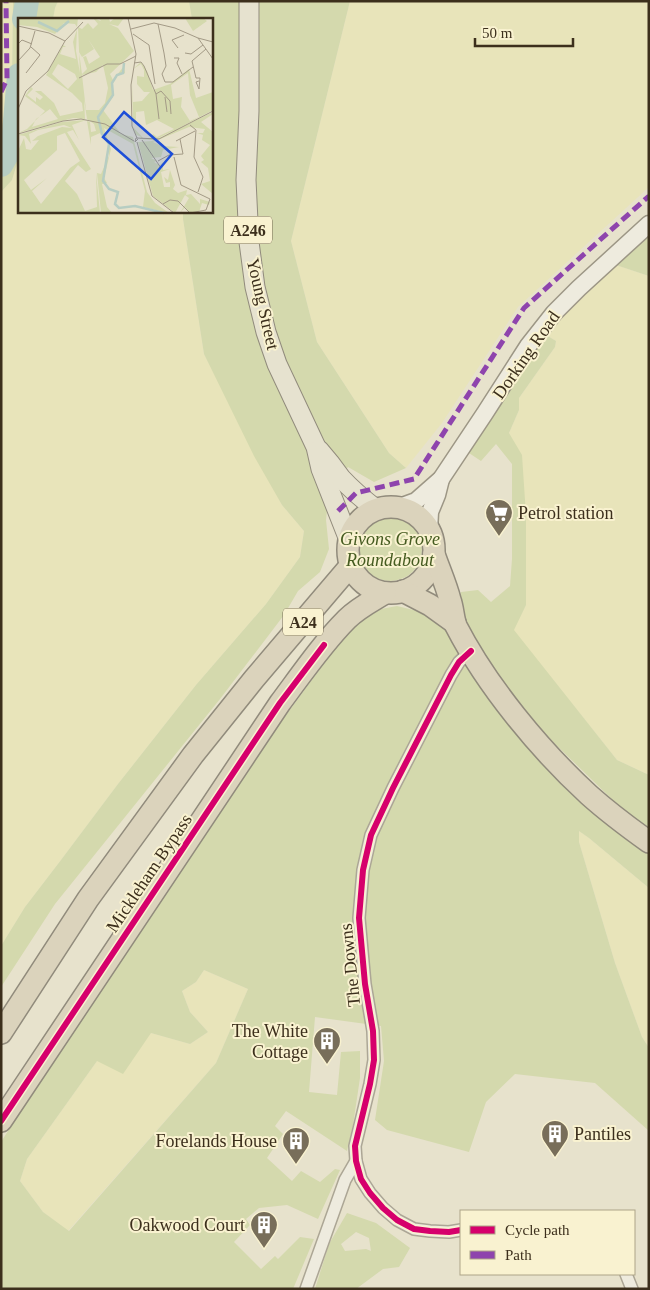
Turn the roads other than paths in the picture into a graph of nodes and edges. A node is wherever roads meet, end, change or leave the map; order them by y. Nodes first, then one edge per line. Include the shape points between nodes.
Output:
1 (249, 1) edge
2 (649, 224) edge
3 (316, 447) junction
4 (441, 479) junction
5 (387, 509) junction
6 (429, 531) junction
7 (349, 540) junction
8 (434, 554) junction
9 (350, 565) junction
10 (394, 592) junction
11 (455, 623) junction
12 (471, 651) junction
13 (649, 842) edge
14 (1, 1033) edge
15 (1, 1121) edge
16 (356, 1161) junction
17 (460, 1230) edge
18 (626, 1275) edge
19 (306, 1289) edge
20 (632, 1289) edge

1 - 3 main road, Young Street / A246 via 246,180 255,287 277,364
2 - 4 main road, Dorking Road via 554,313 528,346
3 - 5 main road, Young Street / A246 via 356,493
3 - 7 main road, Young Street / A246 via 321,469
4 - 5 main road, Dorking Road via 416,501
4 - 6 main road, Dorking Road via 430,512
5 - 6 highway via 410,512
5 - 7 highway via 364,517 354,527
6 - 8 highway
7 - 9 highway
8 - 10 highway via 431,566 416,585
8 - 11 highway
9 - 10 highway via 364,584 374,590
9 - 14 highway, Mickleham Bypass / A24 via 193,755 88,899
10 - 11 highway via 430,605
10 - 15 highway, Mickleham Bypass / A24 via 361,607 348,618 280,703
11 - 12 highway
12 - 13 highway via 507,704 542,746 589,795
12 - 16 street, The Downs via 459,662 393,788 372,835 363,870 359,918 374,1060 355,1146
16 - 17 street, The Downs via 361,1179 370,1193 397,1220 430,1231
16 - 19 street, The Downs via 345,1180
18 - 20 street

